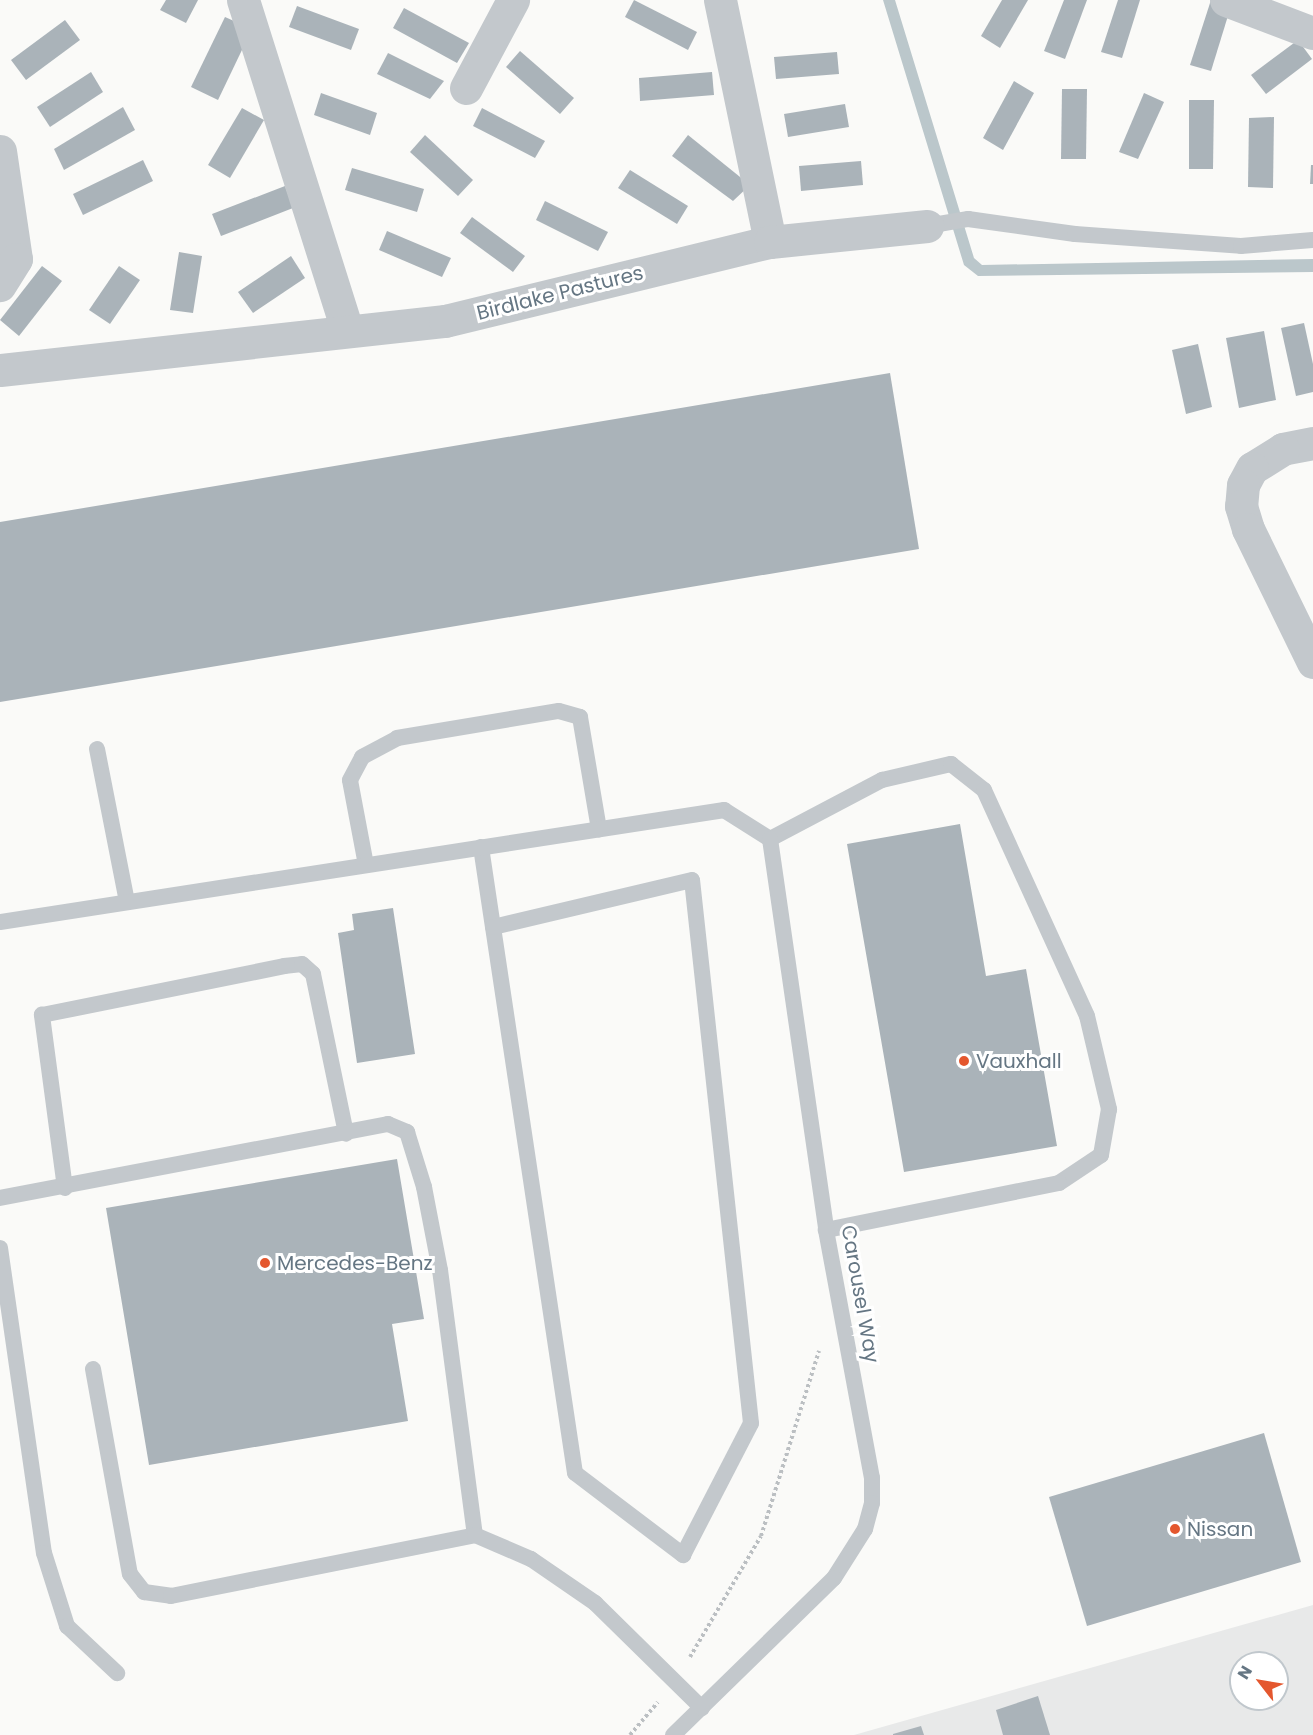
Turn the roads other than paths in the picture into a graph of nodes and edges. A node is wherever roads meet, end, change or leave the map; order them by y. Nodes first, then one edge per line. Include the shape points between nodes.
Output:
1 (243, 0) edge
2 (513, 0) edge
3 (720, 0) edge
4 (1226, 0) edge
5 (1313, 33) edge
6 (466, 88) dead end
7 (0, 151) edge
8 (927, 226) joint
9 (1313, 240) edge
10 (770, 242) junction
11 (0, 285) edge
12 (347, 329) junction
13 (0, 370) edge
14 (1313, 443) edge
15 (1313, 662) edge
16 (97, 749) dead end
17 (599, 829) junction
18 (770, 839) junction
19 (481, 847) junction
20 (366, 865) junction
21 (127, 902) junction
22 (0, 922) edge
23 (493, 927) junction
24 (346, 1134) junction
25 (65, 1188) junction
26 (0, 1198) edge
27 (826, 1230) junction
28 (0, 1248) edge
29 (93, 1369) dead end
30 (475, 1534) junction
31 (117, 1673) dead end
32 (702, 1708) junction
33 (673, 1735) edge

1 - 12 street
2 - 6 street
3 - 10 street
4 - 5 street
7 - 11 street via 16,260
8 - 9 lane via 968,219 1075,234 1241,246
8 - 10 street, Birdlake Pastures
10 - 12 street, Birdlake Pastures via 445,321
12 - 13 street, Birdlake Pastures
14 - 15 street via 1282,449 1252,468 1241,506 1248,529
16 - 21 lane
17 - 18 lane via 724,810
17 - 19 lane
17 - 20 lane via 580,717 559,711 397,738 362,757 350,780
18 - 27 lane, Carousel Way
18 - 27 lane via 882,780 951,764 984,790 1087,1016 1109,1110 1101,1155 1059,1183
19 - 20 lane
19 - 23 lane
20 - 21 lane
21 - 22 lane
23 - 23 lane via 575,1473 683,1555 751,1422 692,880
24 - 25 lane
24 - 25 lane via 326,1052 313,974 302,964 284,966 42,1015
24 - 30 lane via 388,1124 407,1132 424,1187 440,1270
25 - 26 lane
27 - 32 lane, Carousel Way via 872,1478 866,1529 834,1578
28 - 31 lane via 44,1552 67,1626
29 - 30 lane via 130,1574 144,1593 171,1596
30 - 32 lane via 531,1559 595,1603
32 - 33 lane, Carousel Way

